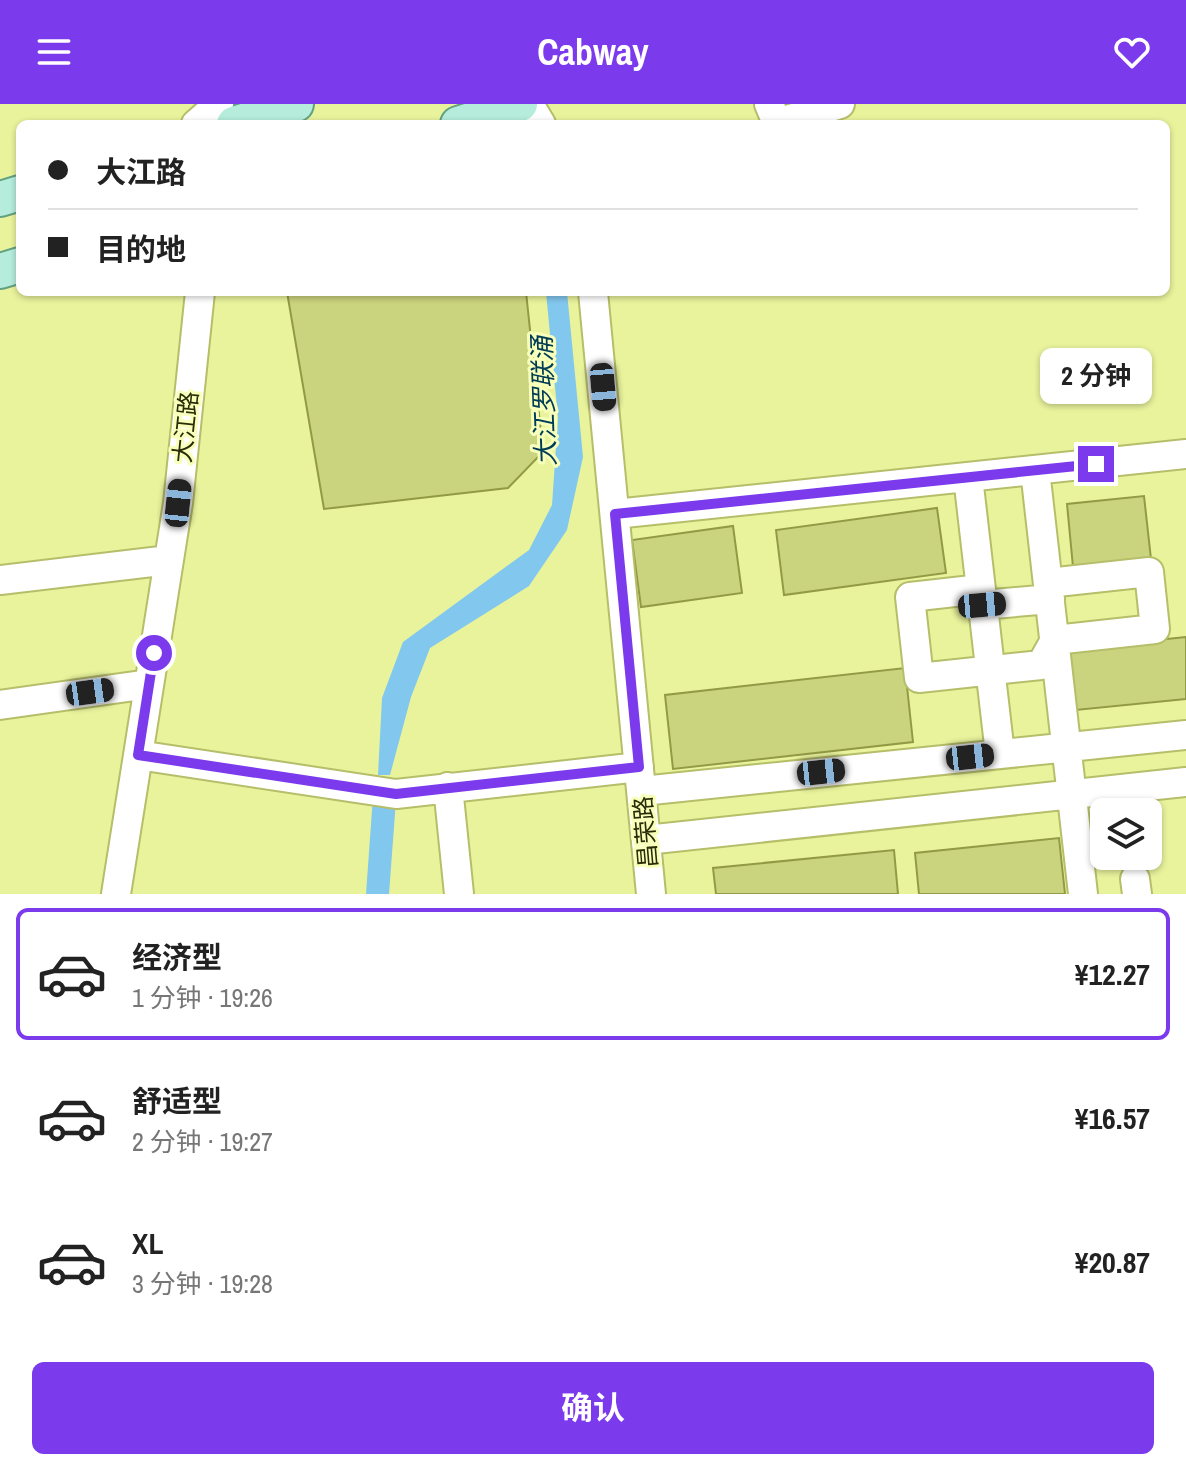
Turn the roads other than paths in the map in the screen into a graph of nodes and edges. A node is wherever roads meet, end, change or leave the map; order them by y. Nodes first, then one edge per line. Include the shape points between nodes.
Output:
1 (219, 104) edge
2 (296, 104) edge
3 (520, 104) edge
4 (840, 104) edge
5 (201, 120) edge
6 (246, 120) edge
7 (470, 120) edge
8 (787, 120) edge
9 (200, 296) edge
10 (593, 296) edge
11 (1186, 454) edge
12 (1035, 470) junction
13 (968, 477) junction
14 (615, 514) junction
15 (169, 560) junction
16 (0, 580) edge
17 (1049, 591) junction
18 (982, 597) junction
19 (1055, 640) junction
20 (990, 671) junction
21 (149, 684) junction
22 (0, 705) edge
23 (1186, 735) edge
24 (1067, 747) junction
25 (1000, 754) junction
26 (138, 755) junction
27 (640, 779) junction
28 (1186, 782) edge
29 (448, 787) junction
30 (1072, 793) junction
31 (646, 840) junction
32 (116, 894) edge
33 (459, 894) edge
34 (651, 894) edge
35 (1083, 894) edge

1 - 5 street
2 - 6 main road
3 - 7 main road
4 - 8 street
9 - 15 street, 大江路
10 - 14 street, 昌荣路
11 - 12 street
12 - 13 street
12 - 17 street
13 - 14 street
13 - 18 street
14 - 27 street, 昌荣路
15 - 16 street
15 - 21 street, 大江路
17 - 18 street
17 - 19 street
17 - 19 street via 1149,572 1155,629
18 - 20 street
18 - 20 street via 910,597 919,678
19 - 20 street via 1041,665
19 - 24 street
20 - 25 street
21 - 22 street
21 - 26 street, 大江路
23 - 24 street
24 - 25 street
24 - 30 street
25 - 27 street
26 - 29 street via 396,794
26 - 32 street, 大江路
27 - 29 street
27 - 31 street, 昌荣路
28 - 30 street
29 - 33 street
30 - 31 street
30 - 35 street
31 - 34 street, 昌荣路

